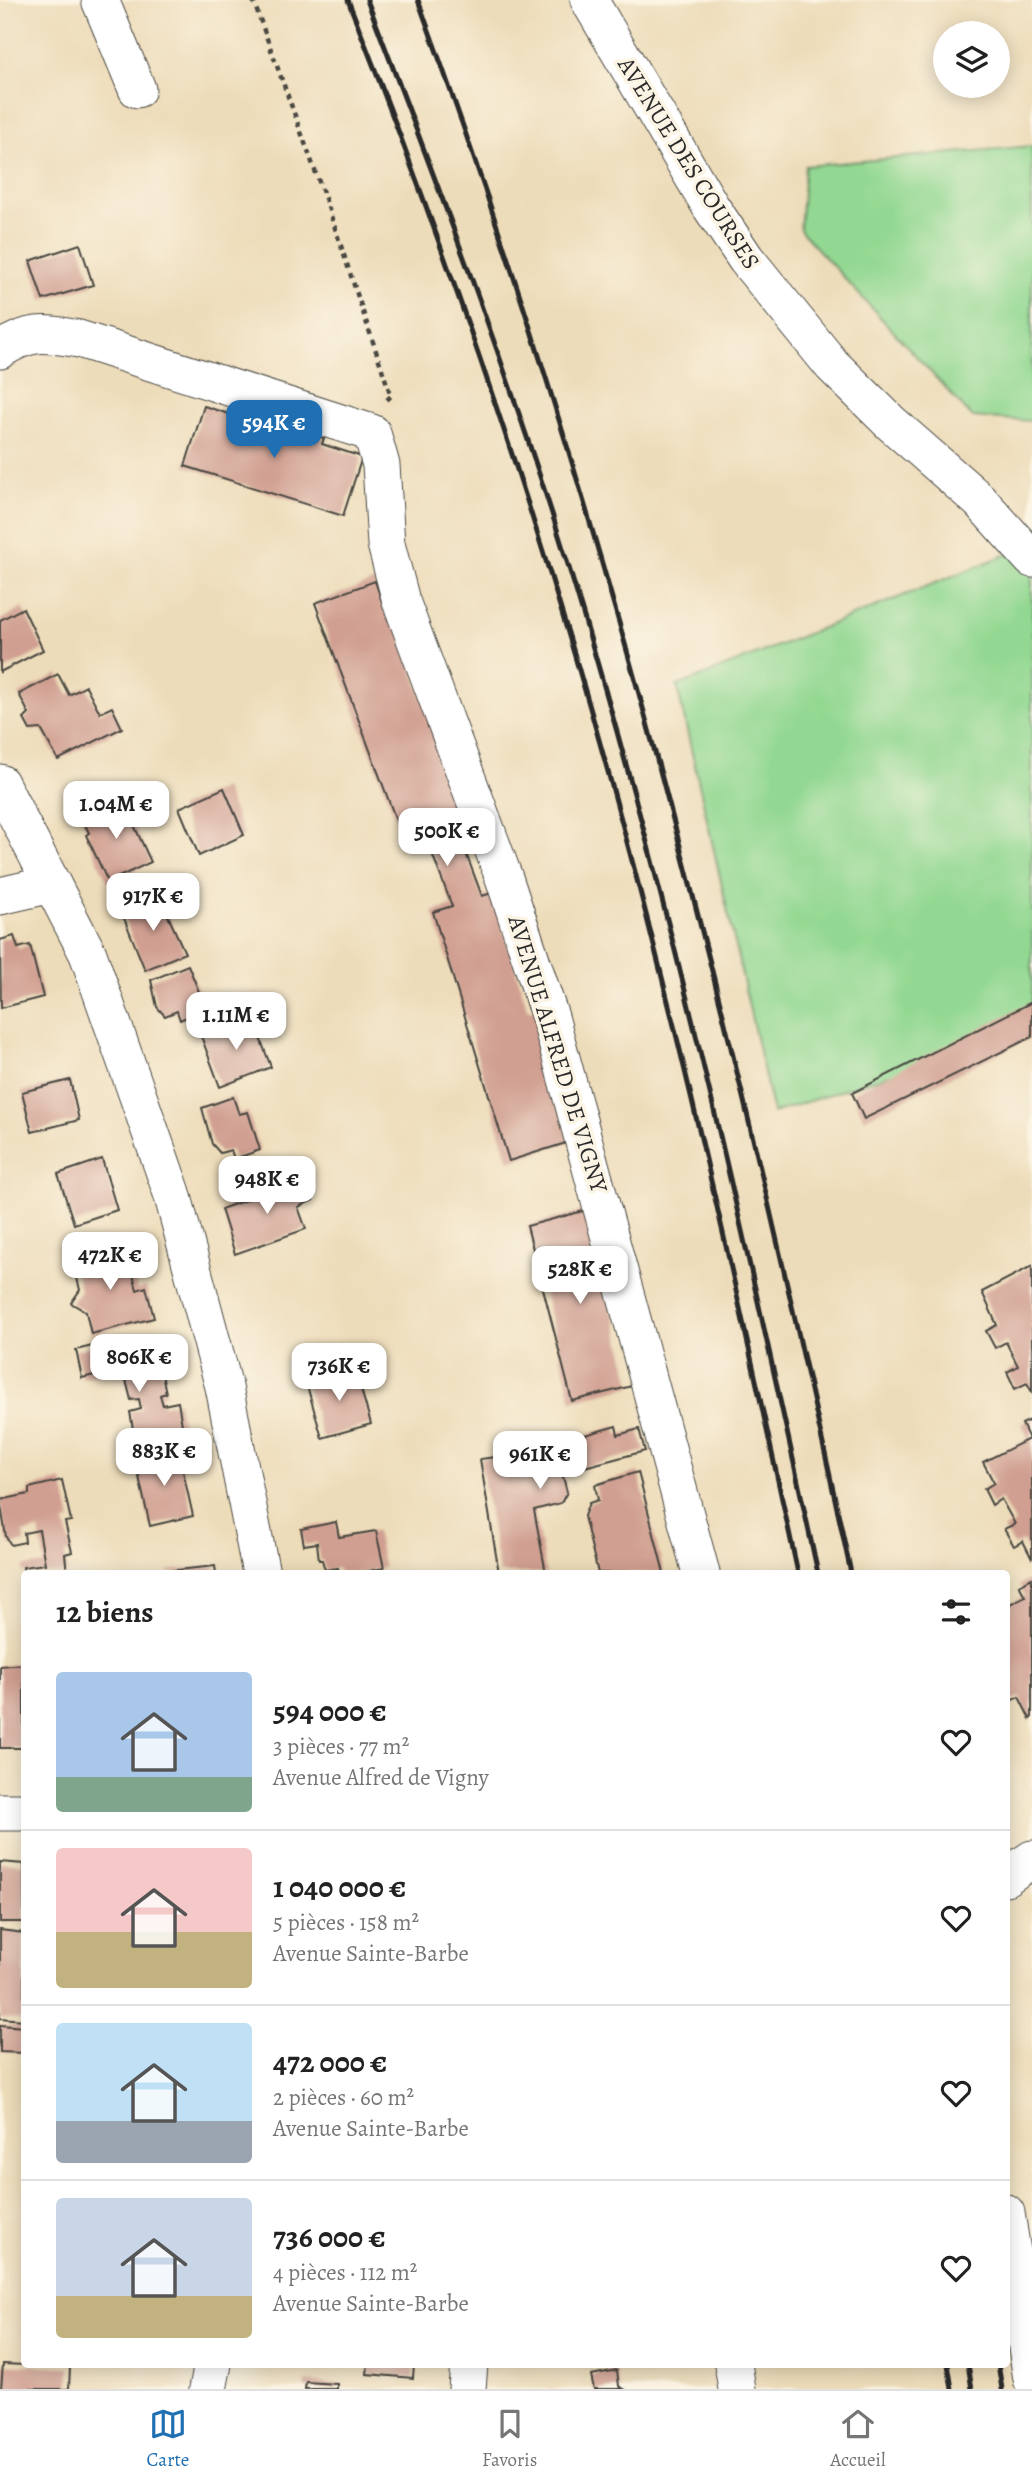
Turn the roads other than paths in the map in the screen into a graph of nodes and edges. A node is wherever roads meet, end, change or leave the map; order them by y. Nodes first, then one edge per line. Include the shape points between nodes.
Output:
1 (100, 0) edge
2 (589, 0) edge
3 (137, 89) dead end
4 (0, 350) edge
5 (1032, 559) edge
6 (0, 783) edge
7 (52, 884) junction
8 (0, 896) edge
9 (260, 1570) edge
10 (700, 1570) edge
11 (0, 1812) edge
12 (21, 1812) edge
13 (1032, 1859) edge
14 (1010, 1874) edge
15 (1010, 2239) edge
16 (212, 2368) edge
17 (468, 2368) edge
18 (734, 2368) edge
19 (1032, 2379) edge
20 (208, 2389) edge
21 (467, 2389) edge
22 (737, 2389) edge

1 - 3 street
2 - 5 street, AVENUE DES COURSES via 711,207 779,301 832,365 979,500
4 - 10 street, AVENUE ALFRED DE VIGNY via 22,336 43,333 79,339 372,433 381,464 386,544 401,601 504,878 550,1017
6 - 7 street
7 - 8 street
7 - 9 street via 88,954 172,1193 225,1387
11 - 12 street
13 - 14 street
15 - 19 street
16 - 20 street
17 - 21 street
18 - 22 street

